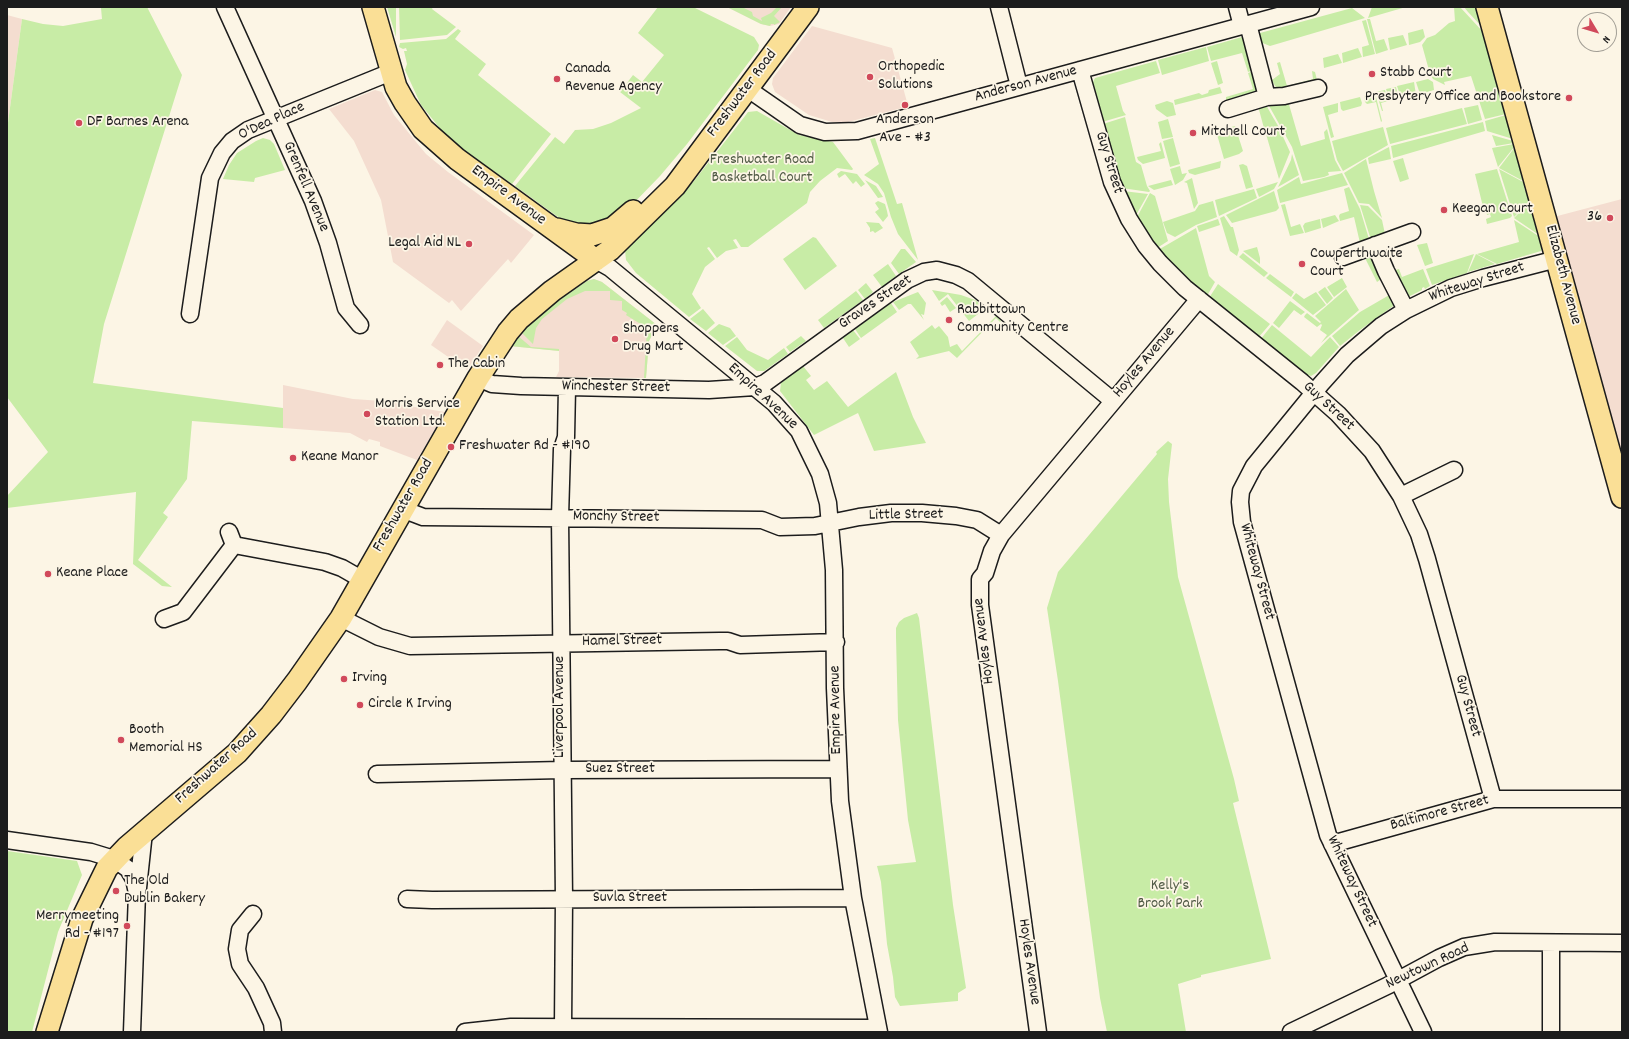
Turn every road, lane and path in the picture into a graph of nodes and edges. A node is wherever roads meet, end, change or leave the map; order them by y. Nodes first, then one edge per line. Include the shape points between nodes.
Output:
1 (225, 7) edge
2 (373, 7) edge
3 (808, 7) edge
4 (999, 7) edge
5 (1236, 7) edge
6 (1311, 7) edge
7 (1486, 7) edge
8 (1245, 25) junction
9 (1080, 70) junction
10 (391, 72) junction
11 (1019, 86) junction
12 (1318, 88) dead end
13 (748, 89) junction
14 (1267, 97) junction
15 (1228, 108) dead end
16 (276, 118) junction
17 (691, 162) junction
18 (550, 227) junction
19 (1412, 232) dead end
20 (1375, 245) junction
21 (1343, 257) dead end
22 (1556, 259) junction
23 (596, 260) junction
24 (1199, 299) junction
25 (1406, 310) junction
26 (190, 314) dead end
27 (360, 325) dead end
28 (478, 378) junction
29 (755, 387) junction
30 (567, 388) junction
31 (1314, 393) junction
32 (1113, 401) junction
33 (1454, 470) dead end
34 (1401, 496) junction
35 (1622, 497) edge
36 (402, 509) junction
37 (560, 517) junction
38 (831, 523) junction
39 (1001, 535) junction
40 (363, 580) junction
41 (340, 618) junction
42 (164, 619) dead end
43 (836, 642) junction
44 (561, 643) junction
45 (838, 769) junction
46 (562, 770) junction
47 (377, 774) dead end
48 (1493, 799) junction
49 (1622, 799) edge
50 (144, 832) junction
51 (7, 840) edge
52 (1332, 844) junction
53 (114, 859) junction
54 (137, 893) junction
55 (853, 898) junction
56 (407, 899) dead end
57 (564, 899) junction
58 (253, 914) dead end
59 (1551, 944) junction
60 (1622, 944) edge
61 (1398, 979) junction
62 (563, 1027) junction
63 (731, 1030) edge
64 (878, 1030) edge
65 (470, 1031) edge
66 (47, 1032) edge
67 (132, 1032) edge
68 (273, 1032) edge
69 (1038, 1032) edge
70 (1291, 1032) edge
71 (1423, 1032) edge
72 (1551, 1032) edge

1 - 16 street, Grenfell Avenue
2 - 10 main road, Empire Avenue
3 - 13 main road, Freshwater Road
4 - 11 street
5 - 8 street
6 - 8 street, Anderson Avenue
7 - 22 main road, Elizabeth Avenue
8 - 9 street, Anderson Avenue
8 - 14 street
9 - 11 street, Anderson Avenue
9 - 24 street, Guy Street via 1112,182 1129,219 1160,263
10 - 16 street, O'Dea Place
10 - 18 main road, Empire Avenue via 405,103 423,129
11 - 13 street, Anderson Avenue via 872,128 834,132 800,125
12 - 14 street
13 - 17 main road, Freshwater Road
14 - 15 street
16 - 26 street, O'Dea Place via 248,130 232,141 215,165 208,190
16 - 27 street, Grenfell Avenue via 321,222 346,308
17 - 18 main road via 671,174 613,228 583,235
17 - 23 main road, Freshwater Road via 675,186 657,205 616,245
18 - 23 main road, Empire Avenue
19 - 20 street
20 - 21 street
20 - 25 street
22 - 25 street, Whiteway Street via 1466,283
22 - 35 main road, Elizabeth Avenue
23 - 28 main road, Freshwater Road via 552,291 520,319 501,342
23 - 29 street, Empire Avenue via 610,268
24 - 31 street, Guy Street
24 - 32 street, Hoyles Avenue
25 - 31 street, Whiteway Street via 1358,344
28 - 30 street, Winchester Street via 492,384
28 - 36 main road, Freshwater Road
29 - 30 street, Winchester Street via 709,390
29 - 32 street, Graves Street via 765,383 907,280 924,272 937,270 952,273 968,281
29 - 38 street, Empire Avenue via 791,421 808,446 826,489
30 - 37 street, Liverpool Avenue
31 - 34 street, Guy Street via 1372,451
31 - 52 street, Whiteway Street via 1249,473 1241,491 1240,502 1242,522
32 - 39 street, Hoyles Avenue
33 - 34 street
34 - 48 street, Guy Street via 1416,527 1427,559
36 - 37 street, Monchy Street via 423,517
36 - 40 main road, Freshwater Road
37 - 38 street, Monchy Street via 762,520 780,527
37 - 44 street, Liverpool Avenue
38 - 39 street, Little Street via 891,513 939,514 977,520
38 - 43 street, Empire Avenue
39 - 69 street, Hoyles Avenue via 980,579 979,599
40 - 41 main road, Freshwater Road
40 - 42 street via 325,562 232,539 183,612
41 - 44 street, Hamel Street via 379,637 410,646
41 - 50 main road, Freshwater Road via 297,681 252,737 237,753
43 - 44 street, Hamel Street via 740,645 728,641
43 - 45 street, Empire Avenue
44 - 46 street, Liverpool Avenue
45 - 46 street, Suez Street
45 - 55 street, Empire Avenue
46 - 47 street, Suez Street
46 - 57 street, Liverpool Avenue
48 - 49 street, Baltimore Street
48 - 52 street, Baltimore Street
50 - 53 main road, Freshwater Road
50 - 54 street
51 - 53 street via 77,849
52 - 61 street, Whiteway Street
53 - 54 street via 128,869 134,879
53 - 66 main road, Freshwater Road via 102,874 82,919
54 - 67 street
55 - 57 street, Suvla Street
55 - 64 street, Empire Avenue
56 - 57 street, Suvla Street
57 - 62 street, Liverpool Avenue
58 - 68 street via 240,930 237,949 240,964 256,988 272,1023
59 - 60 street, Newtown Road
59 - 61 street, Newtown Road via 1477,944 1454,951
59 - 72 street
61 - 70 street, Newtown Road
61 - 71 street, Whiteway Street
62 - 63 street
62 - 65 street
63 - 64 street

